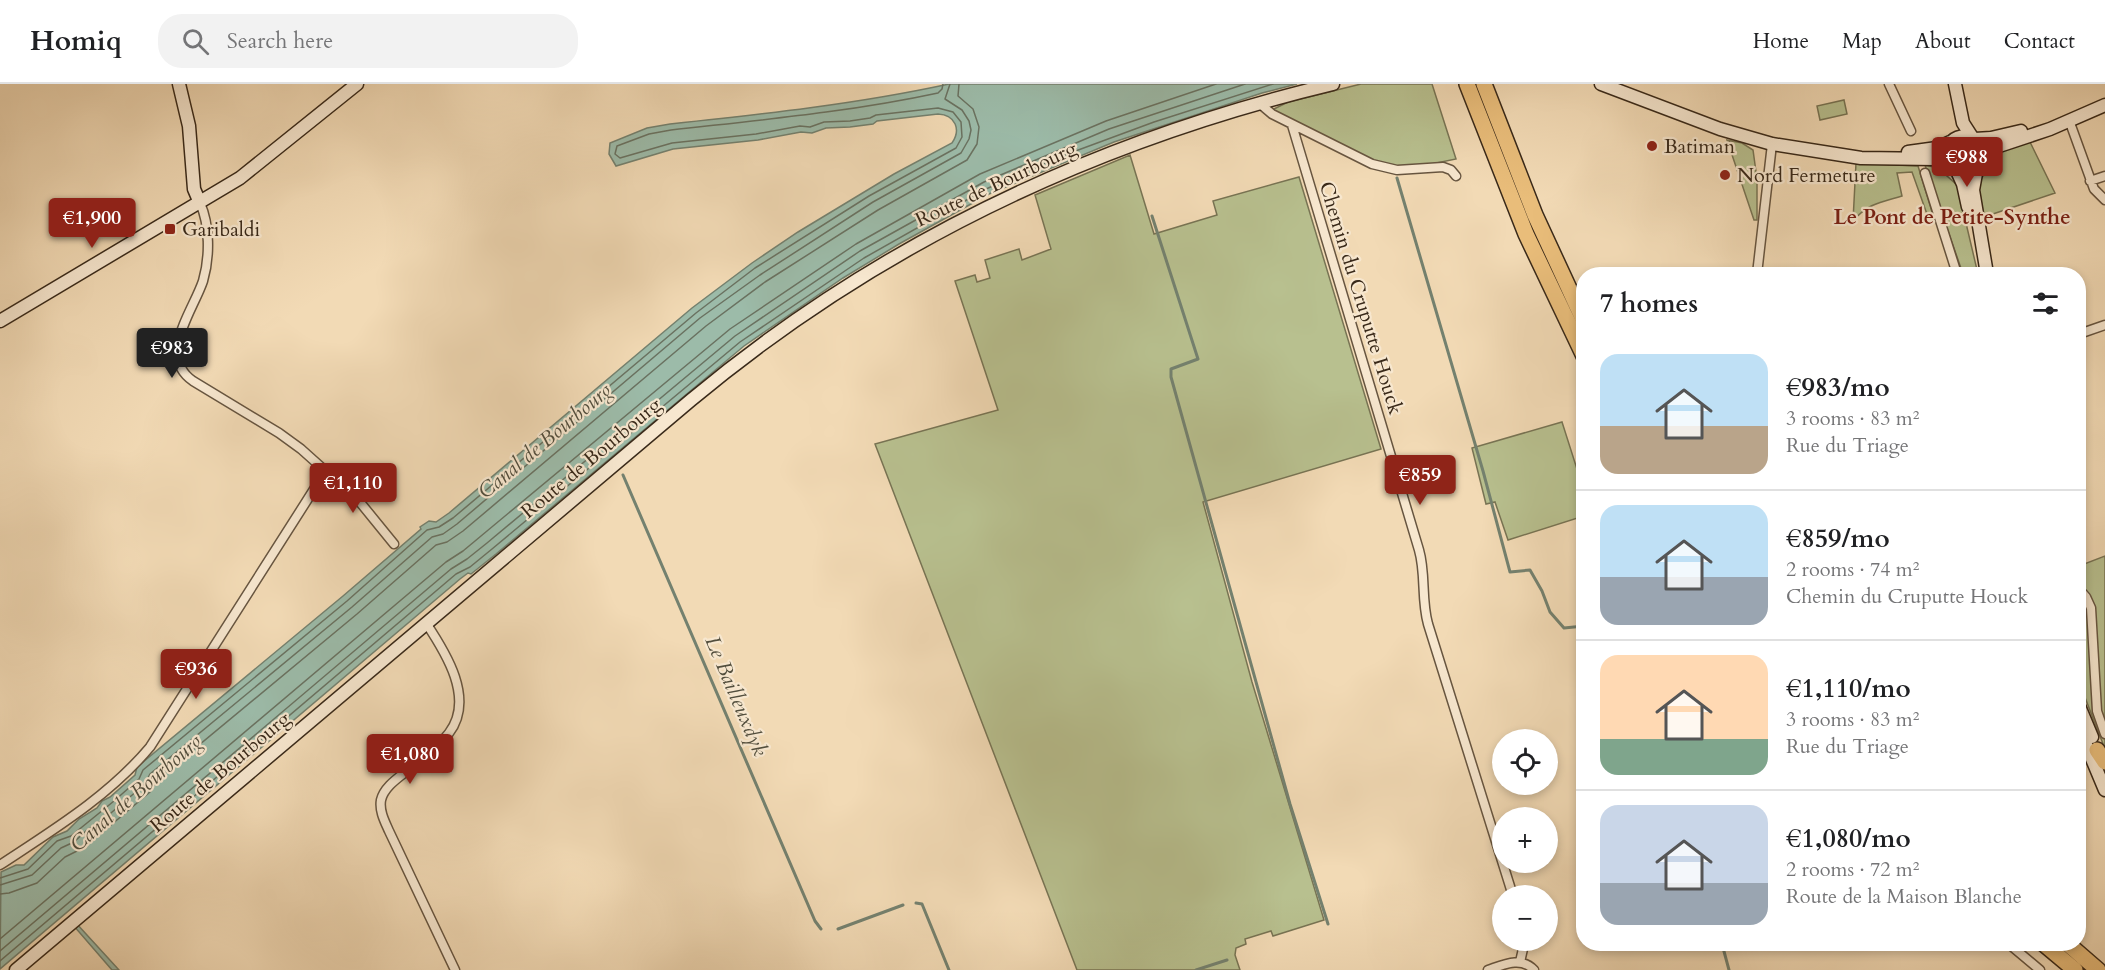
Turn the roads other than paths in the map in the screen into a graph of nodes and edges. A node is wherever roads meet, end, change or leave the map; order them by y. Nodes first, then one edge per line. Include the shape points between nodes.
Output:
1 (179, 84) edge
2 (357, 84) edge
3 (1333, 84) edge
4 (1467, 84) edge
5 (1484, 84) edge
6 (1600, 84) edge
7 (1889, 84) edge
8 (1949, 84) edge
9 (1955, 84) edge
10 (1264, 102) junction
11 (2105, 105) edge
12 (2069, 120) junction
13 (1292, 125) junction
14 (1911, 131) dead end
15 (1973, 138) junction
16 (1951, 141) junction
17 (1772, 144) junction
18 (1796, 149) junction
19 (1979, 166) junction
20 (1953, 169) junction
21 (1924, 173) dead end
22 (1456, 176) dead end
23 (2105, 176) edge
24 (2090, 181) junction
25 (2105, 200) edge
26 (200, 203) junction
27 (1758, 267) edge
28 (1955, 267) edge
29 (1983, 267) edge
30 (1984, 267) edge
31 (1576, 304) edge
32 (0, 321) edge
33 (2105, 325) edge
34 (2086, 330) edge
35 (1576, 339) edge
36 (326, 472) junction
37 (394, 544) dead end
38 (2086, 597) edge
39 (426, 623) junction
40 (2086, 722) edge
41 (2105, 734) edge
42 (2086, 745) edge
43 (2101, 756) edge
44 (2105, 768) edge
45 (2105, 790) edge
46 (0, 865) edge
47 (1510, 885) edge
48 (1522, 951) edge
49 (2017, 951) edge
50 (2046, 951) edge
51 (2052, 951) edge
52 (2076, 951) edge
53 (1520, 962) junction
54 (16, 970) edge
55 (455, 970) edge
56 (1488, 970) edge
57 (1534, 970) edge
58 (2040, 970) edge
59 (2064, 970) edge
60 (2075, 970) edge
61 (2098, 970) edge

1 - 26 main road via 189,126 194,189
2 - 26 main road via 258,165
3 - 10 main road, Route de Bourbourg
4 - 35 highway via 1523,226
5 - 31 highway via 1537,220
6 - 17 main road
7 - 14 street
8 - 16 main road via 1955,122
9 - 15 main road via 1963,123
10 - 13 street via 1268,112
10 - 39 main road, Route de Bourbourg via 1135,143 1046,179 946,227 862,275 732,366
11 - 12 main road
12 - 15 main road via 1995,138
12 - 19 main road via 1999,146
12 - 24 street
13 - 22 street via 1380,166 1403,170 1443,167
13 - 47 street, Chemin du Cruputte Houck via 1424,568 1428,624
15 - 16 main road via 1962,136
15 - 19 main road via 1983,150
16 - 18 main road via 1933,149 1897,153
16 - 20 main road via 1946,153
17 - 18 main road
17 - 27 street
18 - 20 main road via 1869,158 1936,159
19 - 20 main road via 1968,173
19 - 30 main road via 1973,190
20 - 29 main road via 1964,188
21 - 28 street
23 - 24 street
24 - 25 street
26 - 32 main road
26 - 36 street via 207,232 206,267 178,340 180,367 194,381 291,441
33 - 34 street
36 - 37 street via 359,501
36 - 46 street via 150,747 90,803
38 - 41 street via 2091,608 2097,711
39 - 54 main road, Route de Bourbourg
39 - 55 street via 452,671 459,693 459,711 445,738 388,787 381,808
40 - 43 main road
42 - 45 main road
43 - 44 main road
48 - 53 street
49 - 58 street
50 - 59 highway
51 - 60 highway
52 - 61 highway
53 - 56 street
53 - 57 street

